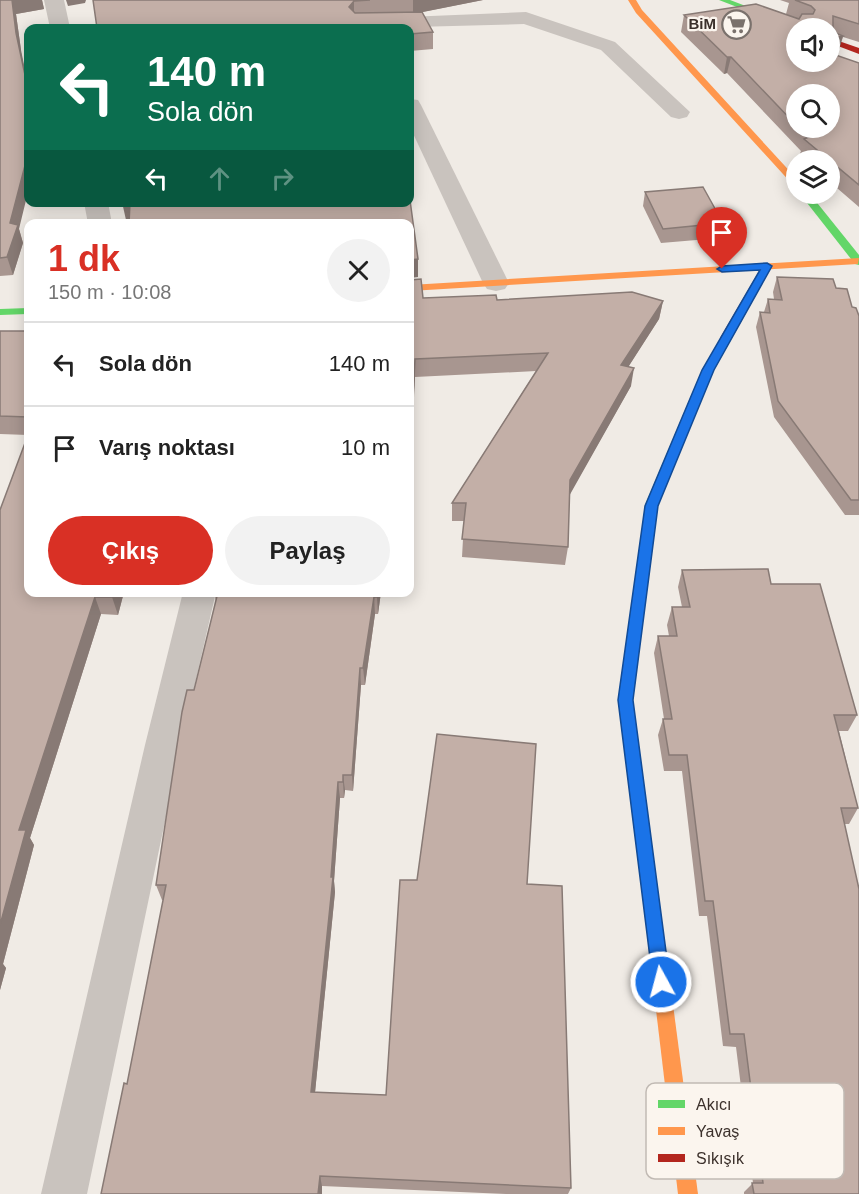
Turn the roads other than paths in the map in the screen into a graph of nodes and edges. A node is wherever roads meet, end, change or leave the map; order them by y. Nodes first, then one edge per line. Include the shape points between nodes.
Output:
1 (54, 0) edge
2 (632, 0) edge
3 (723, 0) edge
4 (786, 23) edge
5 (59, 24) edge
6 (362, 24) edge
7 (840, 44) edge
8 (859, 51) edge
9 (679, 112) dead end
10 (414, 113) edge
11 (786, 172) edge
12 (813, 204) edge
13 (859, 261) edge
14 (767, 266) junction
15 (496, 283) junction
16 (414, 288) edge
17 (24, 311) edge
18 (0, 312) edge
19 (199, 597) edge
20 (674, 1083) edge
21 (686, 1179) edge
22 (64, 1194) edge
23 (688, 1194) edge

1 - 5 street
2 - 11 street
3 - 4 street
6 - 9 street via 526,18 608,46
7 - 8 street
10 - 15 street
12 - 13 street
13 - 14 street
14 - 15 street
14 - 20 street via 708,370 651,506 626,700
15 - 16 street
17 - 18 street
19 - 22 street
21 - 23 street

